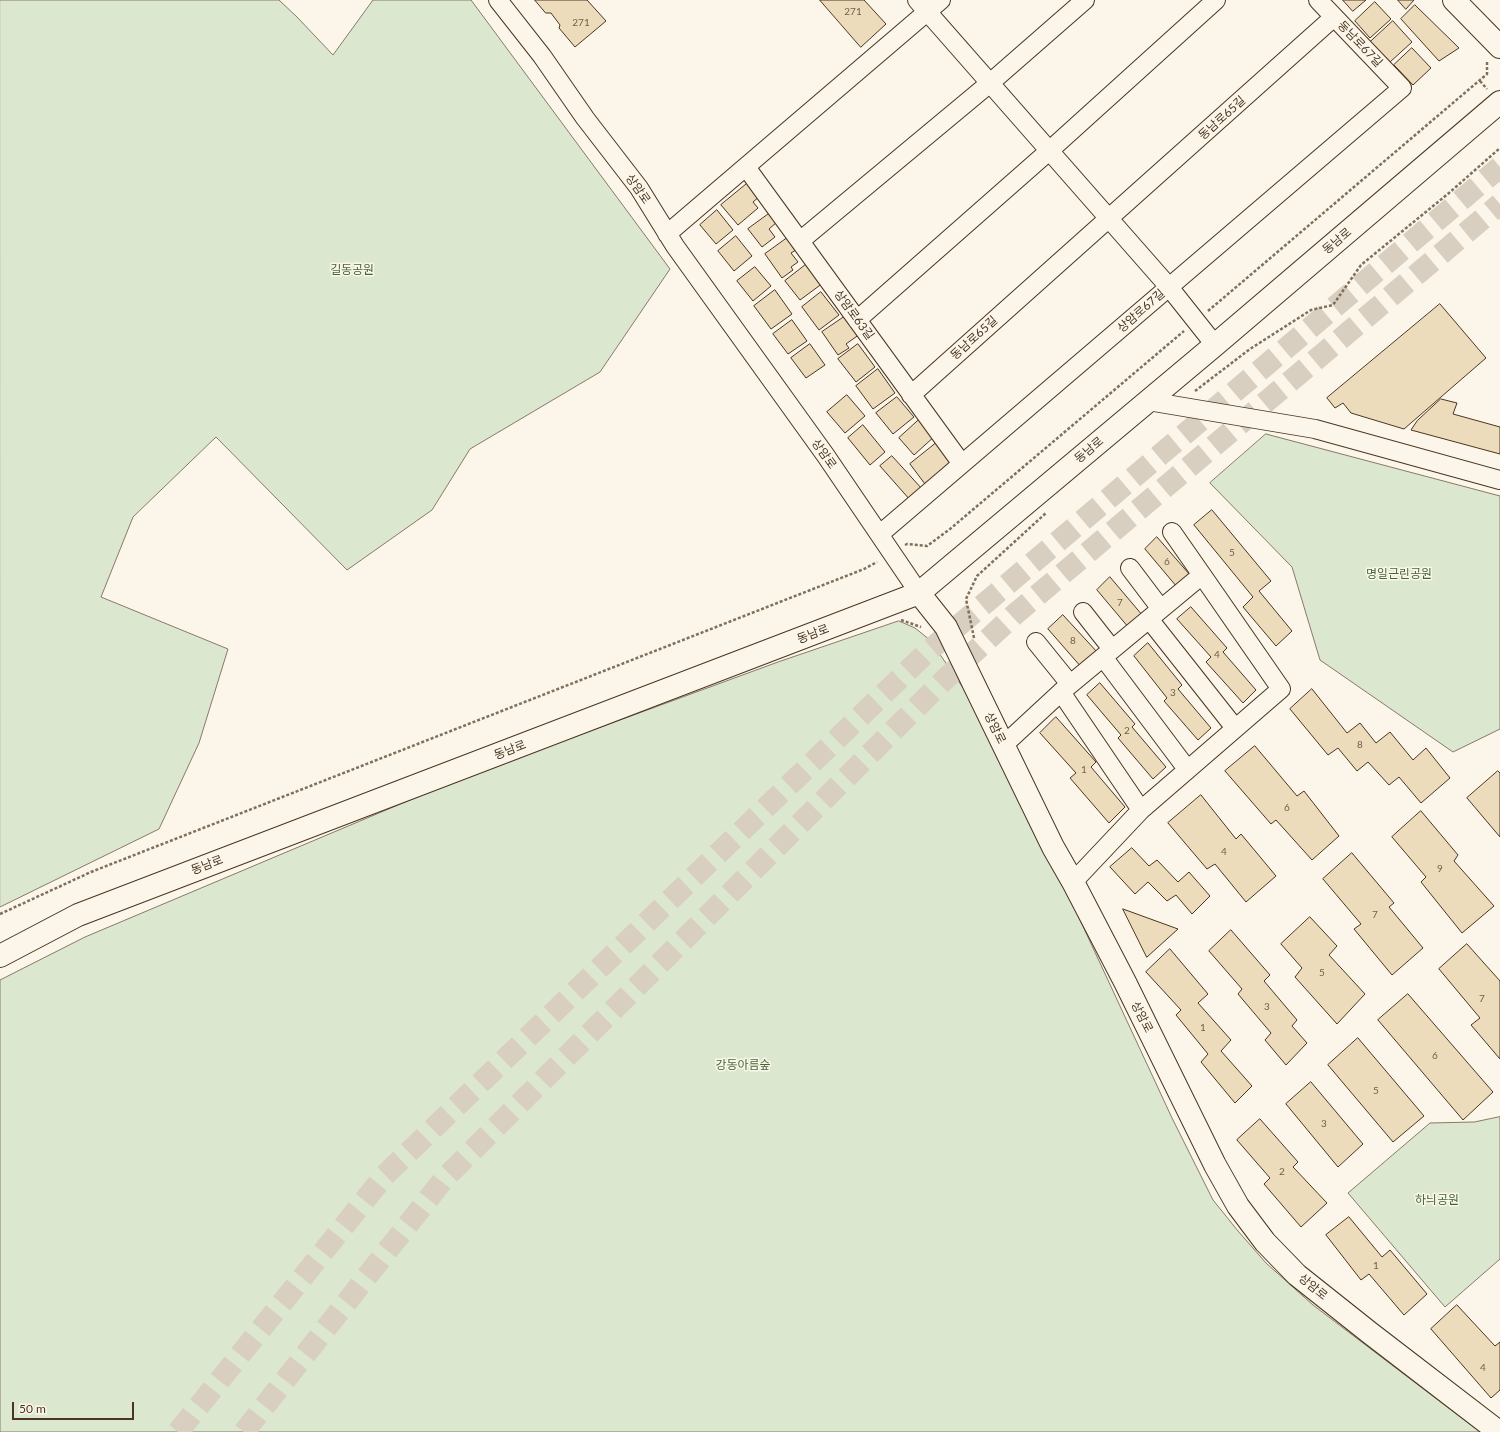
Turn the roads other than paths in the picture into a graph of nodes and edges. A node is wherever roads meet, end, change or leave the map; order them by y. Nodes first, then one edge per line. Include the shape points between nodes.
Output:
1 (498, 0) edge
2 (941, 0) edge
3 (1085, 0) edge
4 (1216, 0) edge
5 (1318, 0) edge
6 (1454, 0) edge
7 (922, 6) edge
8 (1334, 16) junction
9 (1494, 53) edge
10 (990, 83) junction
11 (1402, 88) joint
12 (1500, 102) edge
13 (1049, 151) junction
14 (746, 167) junction
15 (1109, 219) junction
16 (667, 234) junction
17 (800, 241) junction
18 (1169, 287) junction
19 (857, 320) junction
20 (1215, 345) junction
21 (911, 394) junction
22 (1148, 401) junction
23 (962, 464) junction
24 (1500, 480) edge
25 (1172, 532) dead end
26 (880, 534) junction
27 (1130, 568) dead end
28 (1202, 575) junction
29 (919, 593) junction
30 (1083, 612) dead end
31 (1155, 614) junction
32 (1036, 642) dead end
33 (1108, 653) junction
34 (1065, 688) junction
35 (1235, 728) junction
36 (1007, 742) dead end
37 (1188, 769) junction
38 (1141, 810) junction
39 (1073, 882) junction
40 (0, 956) edge
41 (1499, 1432) edge

1 - 16 street, 상암로 via 639,188
2 - 7 street
3 - 10 street
4 - 13 street
5 - 8 street, 동남로67길
6 - 9 main road
7 - 10 street
7 - 14 street
8 - 11 street, 동남로67길
8 - 15 street, 동남로65길
10 - 13 street
10 - 17 street
11 - 18 street, 상암로67길
12 - 20 main road, 동남로
13 - 15 street
13 - 19 street
14 - 16 street
14 - 17 street, 상암로63길
15 - 18 street
15 - 21 street, 동남로65길
16 - 26 street, 상암로
17 - 19 street, 상암로63길
18 - 20 street
18 - 23 street, 상암로67길
19 - 21 street, 상암로63길
20 - 22 main road, 동남로
21 - 23 street, 상암로63길
22 - 24 street via 1315,429
22 - 29 main road, 동남로
23 - 26 street, 상암로67길
25 - 28 street
26 - 29 street, 상암로 via 900,548
27 - 31 street
28 - 31 street
28 - 35 street via 1281,689
29 - 39 main road, 상암로 via 946,627 1053,847
29 - 40 main road, 동남로 via 78,915
30 - 33 street
31 - 33 street
31 - 35 street
32 - 34 street
33 - 34 street
33 - 37 street
34 - 36 street
34 - 38 street
35 - 37 street
37 - 38 street
38 - 39 street
39 - 41 main road, 상암로 via 1215,1165 1238,1206 1265,1242 1297,1275

